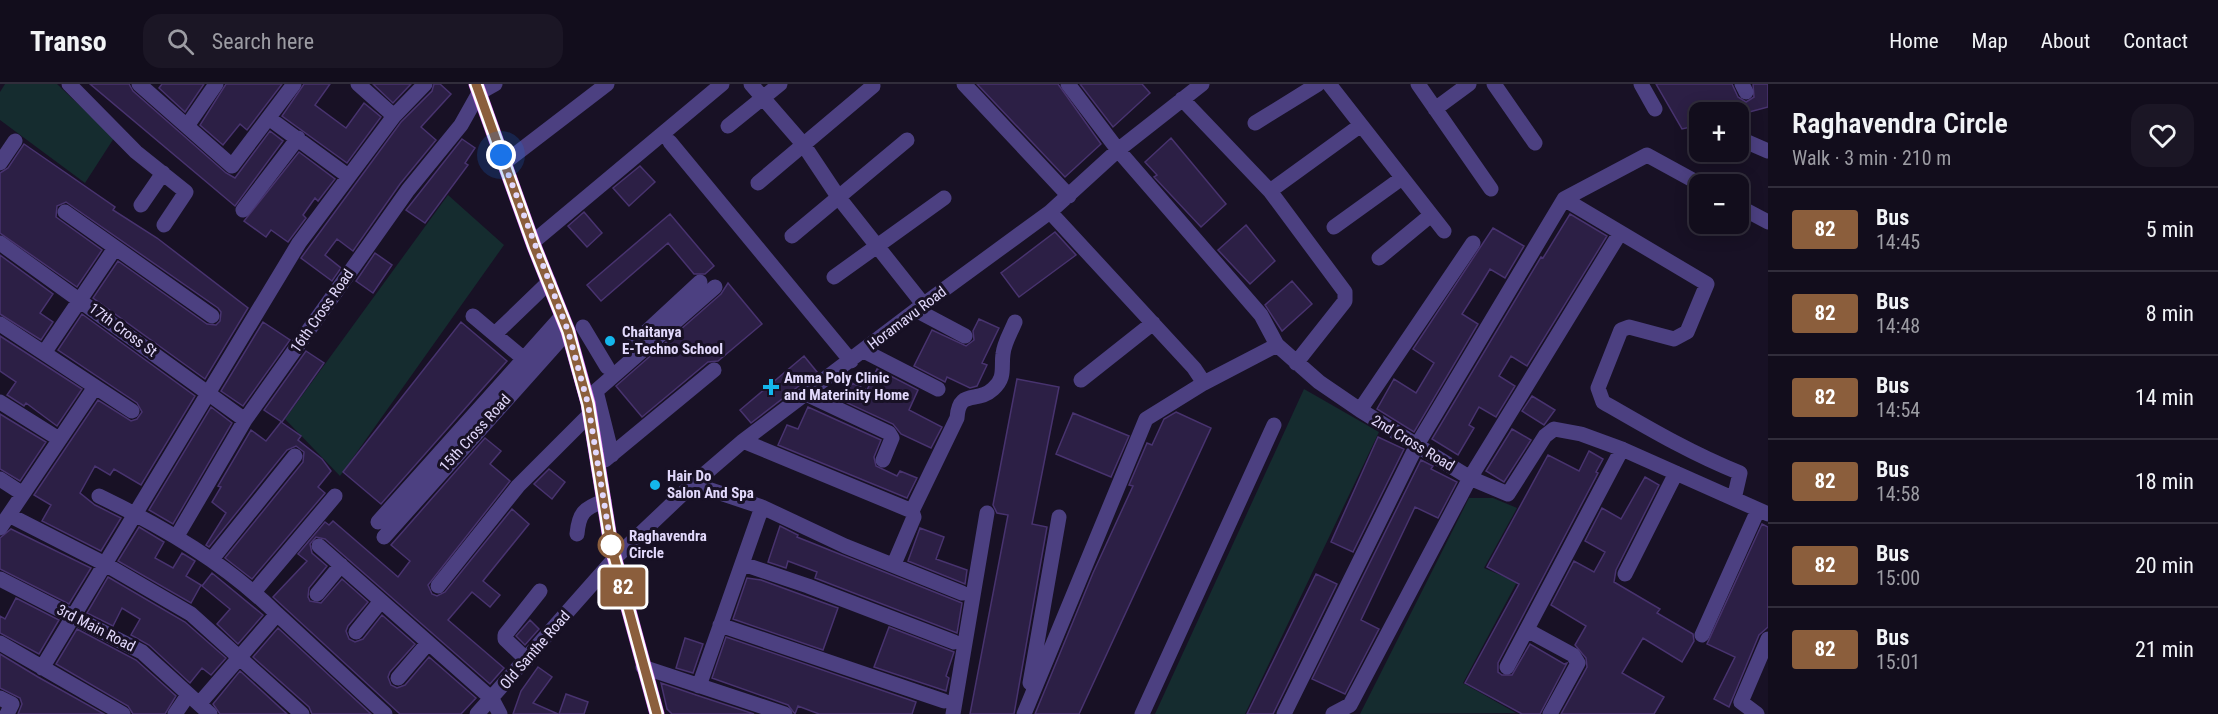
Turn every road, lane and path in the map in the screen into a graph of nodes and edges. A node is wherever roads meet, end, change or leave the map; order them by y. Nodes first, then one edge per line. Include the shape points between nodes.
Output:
1 (69, 84) edge
2 (216, 84) edge
3 (294, 84) edge
4 (358, 84) edge
5 (425, 84) edge
6 (495, 84) edge
7 (607, 84) edge
8 (722, 84) edge
9 (751, 84) edge
10 (780, 84) edge
11 (964, 84) edge
12 (1068, 84) edge
13 (1318, 84) edge
14 (1329, 84) edge
15 (1418, 84) edge
16 (1469, 84) edge
17 (1494, 84) edge
18 (1641, 84) edge
19 (143, 85) edge
20 (1200, 85) edge
21 (873, 86) dead end
22 (478, 88) edge
23 (764, 97) junction
24 (1182, 99) junction
25 (1435, 109) junction
26 (1655, 109) dead end
27 (394, 116) junction
28 (270, 119) junction
29 (1255, 123) dead end
30 (1361, 125) junction
31 (187, 126) junction
32 (728, 126) dead end
33 (298, 138) junction
34 (907, 140) dead end
35 (15, 141) dead end
36 (670, 142) dead end
37 (1535, 143) dead end
38 (1749, 143) edge
39 (803, 144) junction
40 (1118, 150) junction
41 (1768, 151) edge
42 (0, 163) edge
43 (504, 163) junction
44 (163, 173) junction
45 (348, 176) junction
46 (1402, 178) junction
47 (1689, 178) edge
48 (758, 183) dead end
49 (1491, 189) dead end
50 (1270, 191) junction
51 (1069, 196) junction
52 (839, 198) junction
53 (944, 198) dead end
54 (1564, 199) junction
55 (141, 205) dead end
56 (243, 210) dead end
57 (65, 212) dead end
58 (1050, 212) junction
59 (1749, 212) edge
60 (1431, 215) junction
61 (1768, 222) edge
62 (164, 225) dead end
63 (1334, 227) dead end
64 (1444, 231) dead end
65 (1620, 233) junction
66 (792, 236) dead end
67 (533, 242) junction
68 (0, 243) edge
69 (1473, 243) dead end
70 (879, 245) junction
71 (115, 248) junction
72 (1379, 258) dead end
73 (834, 277) dead end
74 (549, 282) junction
75 (81, 299) junction
76 (919, 307) junction
77 (212, 316) dead end
78 (473, 316) dead end
79 (562, 316) junction
80 (1015, 322) dead end
81 (1153, 323) junction
82 (0, 324) edge
83 (576, 329) junction
84 (495, 334) junction
85 (965, 336) dead end
86 (1277, 345) junction
87 (864, 351) junction
88 (44, 353) junction
89 (524, 359) junction
90 (851, 361) junction
91 (1296, 363) junction
92 (607, 367) junction
93 (714, 370) dead end
94 (1081, 380) dead end
95 (1204, 383) junction
96 (95, 387) junction
97 (938, 389) dead end
98 (584, 390) junction
99 (209, 392) junction
100 (806, 394) junction
101 (0, 402) edge
102 (1360, 410) junction
103 (132, 411) dead end
104 (590, 414) junction
105 (245, 420) junction
106 (1274, 425) dead end
107 (59, 439) junction
108 (743, 441) junction
109 (1417, 445) junction
110 (1622, 449) junction
111 (612, 454) junction
112 (295, 456) dead end
113 (883, 460) dead end
114 (598, 466) junction
115 (1677, 473) junction
116 (1470, 478) junction
117 (0, 479) edge
118 (693, 484) junction
119 (23, 494) junction
120 (99, 496) dead end
121 (335, 496) dead end
122 (1734, 499) junction
123 (604, 501) junction
124 (762, 507) junction
125 (912, 511) junction
126 (1763, 512) edge
127 (987, 513) dead end
128 (135, 514) junction
129 (1059, 517) dead end
130 (4, 522) edge
131 (378, 522) dead end
132 (577, 534) dead end
133 (177, 536) junction
134 (384, 537) dead end
135 (319, 546) dead end
136 (616, 557) junction
137 (212, 559) junction
138 (105, 564) junction
139 (743, 564) junction
140 (894, 564) junction
141 (341, 565) junction
142 (1625, 574) dead end
143 (0, 579) edge
144 (438, 586) dead end
145 (540, 591) dead end
146 (254, 592) junction
147 (962, 593) dead end
148 (317, 594) dead end
149 (381, 601) junction
150 (277, 614) junction
151 (73, 616) junction
152 (720, 625) junction
153 (1527, 630) junction
154 (356, 632) dead end
155 (1702, 635) dead end
156 (1768, 639) edge
157 (954, 642) dead end
158 (0, 643) edge
159 (428, 643) junction
160 (240, 660) junction
161 (527, 660) junction
162 (643, 667) junction
163 (1507, 667) dead end
164 (42, 668) junction
165 (398, 678) dead end
166 (699, 686) junction
167 (0, 698) edge
168 (492, 699) junction
169 (199, 704) edge
170 (949, 708) edge
171 (1738, 708) edge
172 (1025, 712) edge
173 (381, 713) edge
174 (7, 714) edge
175 (123, 714) edge
176 (175, 714) edge
177 (302, 714) edge
178 (477, 714) edge
179 (500, 714) edge
180 (657, 714) edge
181 (784, 714) edge
182 (1142, 714) edge
183 (1284, 714) edge
184 (1333, 714) edge
185 (1550, 714) edge
186 (1757, 714) edge

1 - 44 street via 136,152
2 - 31 street
3 - 28 street
4 - 27 street
5 - 27 street
6 - 22 street
7 - 43 street
8 - 67 street
9 - 23 street
10 - 23 street
11 - 51 street
12 - 40 street, 2nd Cross Road
13 - 29 street
14 - 30 street
15 - 25 street
16 - 25 street
17 - 37 street
18 - 26 street
19 - 31 street
20 - 24 street, Horamavu Road
21 - 39 street
22 - 43 main road
22 - 105 street, 16th Cross Road via 460,125 408,190
23 - 32 street
23 - 39 street
24 - 40 street, Horamavu Road
24 - 50 street
25 - 49 street
27 - 45 street
28 - 31 street via 232,166
28 - 33 street
30 - 46 street
30 - 50 street
33 - 45 street
33 - 56 street
34 - 52 street
35 - 42 street
36 - 90 street
38 - 41 street
39 - 48 street
39 - 52 street
40 - 51 street, Horamavu Road
40 - 86 street, 2nd Cross Road via 1262,315
43 - 67 main road
44 - 55 street
44 - 62 street via 186,192
45 - 99 street via 299,243
46 - 60 street
46 - 63 street
47 - 54 street via 1647,155
50 - 91 street via 1346,296
51 - 58 street, Horamavu Road
52 - 66 street
52 - 70 street
53 - 70 street
54 - 65 street
54 - 109 street
57 - 71 street
58 - 76 street, Horamavu Road
58 - 81 street
59 - 61 street
60 - 64 street
60 - 72 street
65 - 116 street
65 - 122 street via 1707,284 1707,289 1687,332 1674,339 1629,327 1621,330 1598,388 1599,396 1661,435 1740,473
67 - 74 main road
68 - 75 street, 17th Cross St
69 - 102 street
70 - 73 street
70 - 76 street
71 - 75 street
71 - 77 street
74 - 79 main road
74 - 84 street
75 - 88 street
75 - 99 street, 17th Cross St
76 - 85 street
76 - 87 street, Horamavu Road
78 - 84 street
79 - 83 main road
79 - 89 street
80 - 125 street via 1003,353 1004,372 993,389 964,399 958,407 957,418
81 - 94 street
81 - 95 street
82 - 88 street
83 - 92 street
83 - 98 main road
83 - 134 street, 15th Cross Road via 442,469
84 - 89 street
86 - 91 street, 2nd Cross Road
86 - 95 street
87 - 90 street, Horamavu Road
87 - 97 street
88 - 96 street
89 - 131 street
90 - 100 street, Horamavu Road
91 - 102 street, 2nd Cross Road
92 - 98 street
92 - 111 street via 707,284 600,386 595,396
93 - 111 street
95 - 172 street via 1146,419
96 - 103 street
96 - 107 street
98 - 104 main road
99 - 105 street, 17th Cross St
99 - 128 street
100 - 108 street, Horamavu Road
100 - 113 street via 890,433 892,438
101 - 107 street
102 - 109 street, 2nd Cross Road
104 - 114 main road
104 - 144 street via 518,486
105 - 133 street, 16th Cross Road
106 - 182 street
107 - 119 street
108 - 118 street, Horamavu Road
108 - 125 street
109 - 116 street, 2nd Cross Road
109 - 183 street
110 - 115 street, 2nd Cross Road
110 - 116 street, 2nd Cross Road via 1554,429 1545,436 1508,494
110 - 153 street
111 - 114 street
112 - 137 street
114 - 123 main road
115 - 122 street, 2nd Cross Road
115 - 142 street
116 - 184 street via 1350,705
117 - 119 street
118 - 124 street
118 - 136 street, Horamavu Road
119 - 130 street
120 - 128 street
121 - 146 street
122 - 126 street, 2nd Cross Road
123 - 132 street via 586,508 579,516
123 - 136 main road
124 - 139 street
124 - 140 street
125 - 140 street via 914,517
126 - 155 street
127 - 170 street
128 - 133 street
128 - 138 street
129 - 172 street
130 - 138 street
133 - 137 street
135 - 141 street
136 - 161 street, Old Santhe Road
136 - 162 main road
137 - 146 street
138 - 151 street
138 - 160 street via 191,614
139 - 152 street
139 - 157 street
140 - 147 street
141 - 148 street
141 - 149 street
143 - 151 street, 3rd Main Road
145 - 161 street via 505,635
146 - 150 street
149 - 154 street
149 - 159 street
150 - 160 street
150 - 173 street
151 - 164 street
151 - 169 street, 3rd Main Road via 142,652
152 - 166 street
152 - 170 street
153 - 163 street
153 - 185 street via 1573,655 1578,663
156 - 171 street
158 - 164 street
159 - 165 street
159 - 168 street
160 - 169 street
160 - 177 street
161 - 168 street, Old Santhe Road
162 - 166 street
162 - 180 main road
164 - 175 street
166 - 181 street
167 - 174 street via 12,704
168 - 178 street, Old Santhe Road
168 - 179 street
169 - 176 street
171 - 186 street

